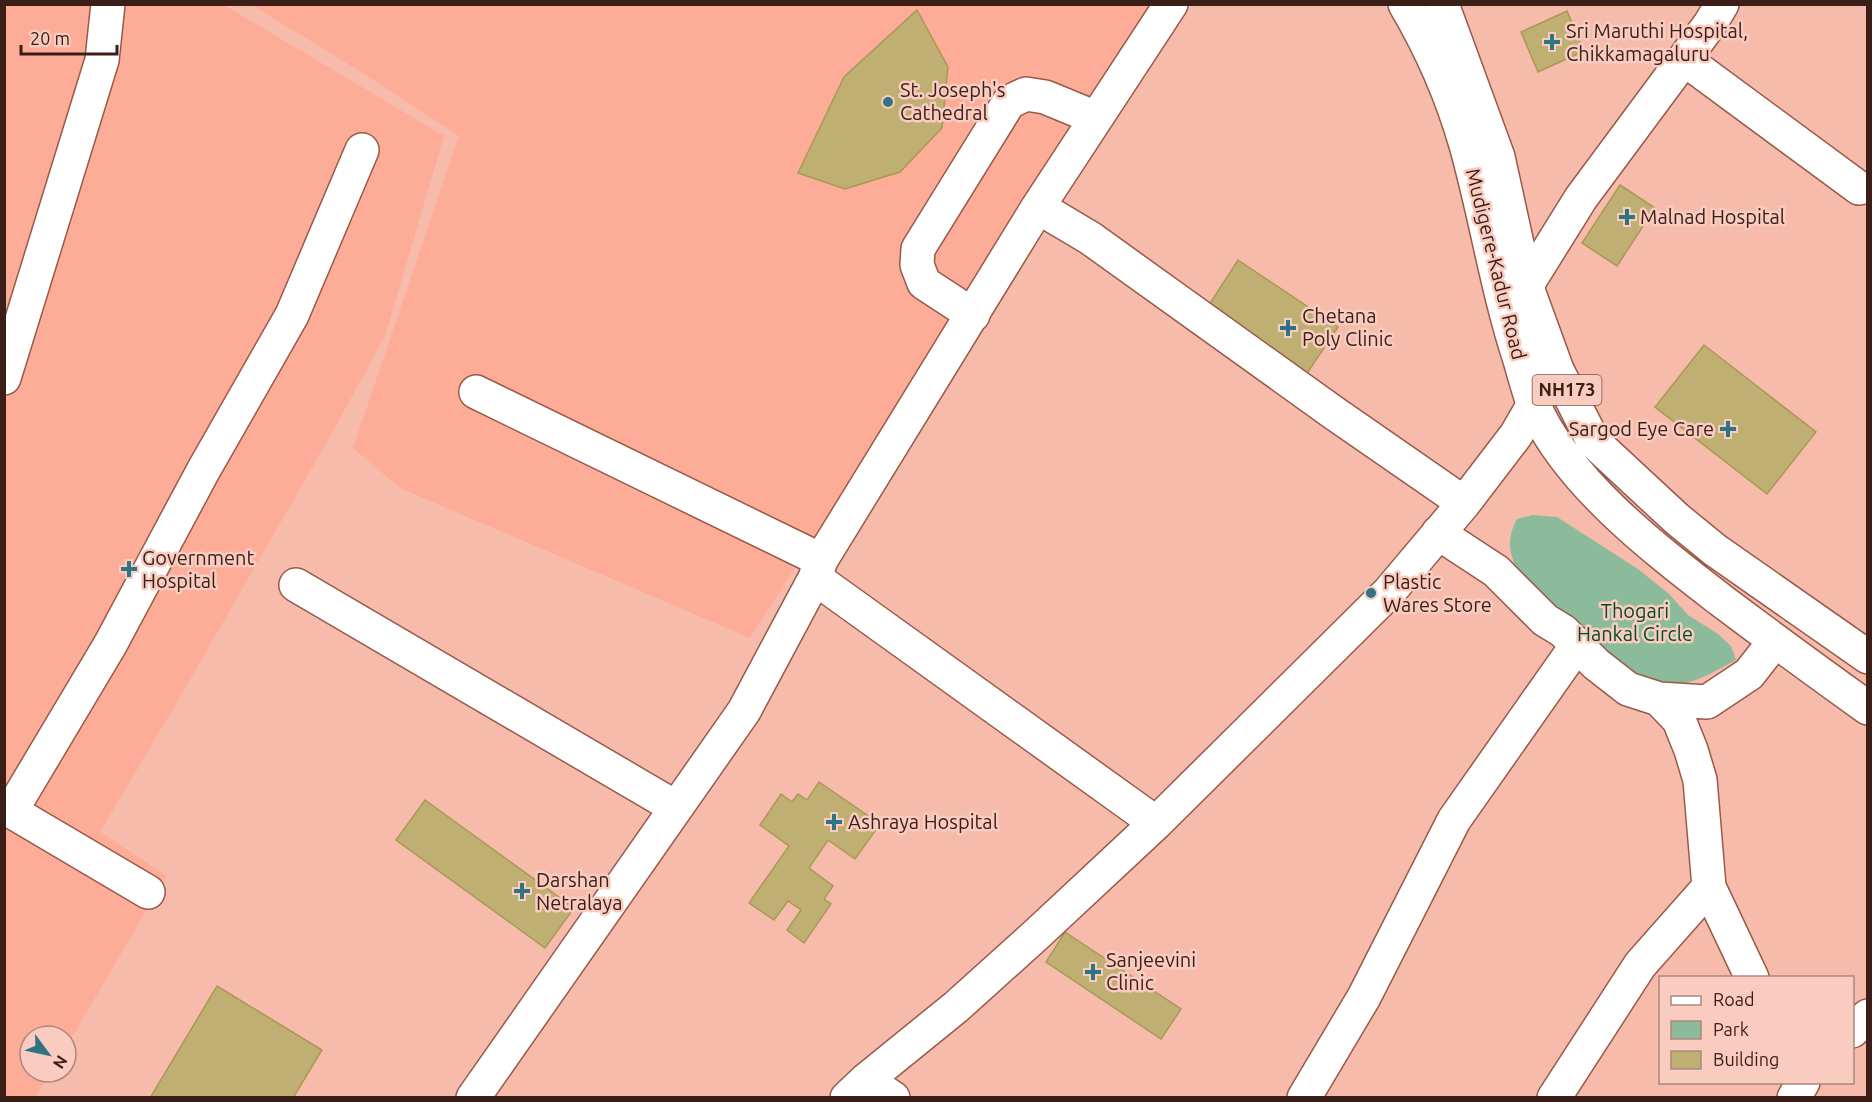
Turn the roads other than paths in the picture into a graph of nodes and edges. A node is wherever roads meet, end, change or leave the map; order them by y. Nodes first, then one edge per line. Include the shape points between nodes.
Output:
1 (108, 4) edge
2 (1171, 4) edge
3 (1405, 4) edge
4 (1442, 4) edge
5 (1722, 4) edge
6 (1684, 58) junction
7 (1096, 118) junction
8 (362, 150) dead end
9 (1859, 188) dead end
10 (1038, 207) junction
11 (1526, 285) junction
12 (973, 315) junction
13 (1506, 317) junction
14 (1557, 370) junction
15 (4, 378) edge
16 (476, 392) dead end
17 (1534, 404) junction
18 (1464, 503) junction
19 (1438, 533) junction
20 (818, 569) junction
21 (296, 585) dead end
22 (1775, 641) junction
23 (1577, 645) junction
24 (1868, 657) edge
25 (1659, 699) junction
26 (1868, 708) edge
27 (675, 807) junction
28 (8, 809) edge
29 (1156, 823) junction
30 (1709, 887) junction
31 (148, 892) dead end
32 (1751, 976) edge
33 (1868, 1016) edge
34 (1854, 1029) edge
35 (1804, 1084) edge
36 (1806, 1084) edge
37 (856, 1089) edge
38 (472, 1098) edge
39 (893, 1098) edge
40 (1304, 1098) edge
41 (1554, 1098) edge
42 (1794, 1098) edge
43 (1817, 1098) edge

1 - 15 main road via 102,60
2 - 7 main road
3 - 13 main road, Mudigere-Kadur Road / NH173 via 1443,78 1466,144
4 - 11 main road, Mudigere-Kadur Road / NH173 via 1498,157
5 - 6 main road
6 - 9 main road
6 - 11 main road via 1581,198
7 - 10 main road
7 - 12 main road via 1045,97 1026,94 1009,102 1003,111 918,249 917,265 924,283
8 - 28 main road via 292,315 110,645
10 - 12 main road
10 - 18 main road via 1090,238
11 - 13 main road
11 - 14 main road, Mudigere-Kadur Road / NH173
12 - 20 main road
13 - 17 main road, Mudigere-Kadur Road / NH173
14 - 17 main road
14 - 24 main road, Mudigere-Kadur Road / NH173 via 1593,441 1636,482 1715,550
16 - 20 main road
17 - 18 main road via 1516,435
17 - 22 main road, Mudigere-Kadur Road / NH173 via 1561,453 1606,503 1658,552
18 - 19 main road
19 - 23 main road via 1496,571 1545,620
19 - 29 main road via 1389,592
20 - 27 main road via 744,711
20 - 29 main road
21 - 27 main road
22 - 25 main road via 1749,674 1707,702
22 - 26 main road, Mudigere-Kadur Road / NH173
23 - 25 main road via 1628,689
23 - 40 main road via 1454,819 1364,997
25 - 30 main road via 1679,720 1700,780
27 - 38 main road
28 - 31 main road
29 - 37 main road via 956,1006
30 - 32 main road
30 - 41 main road via 1640,965
33 - 34 main road
35 - 42 main road
36 - 43 main road
37 - 39 main road

